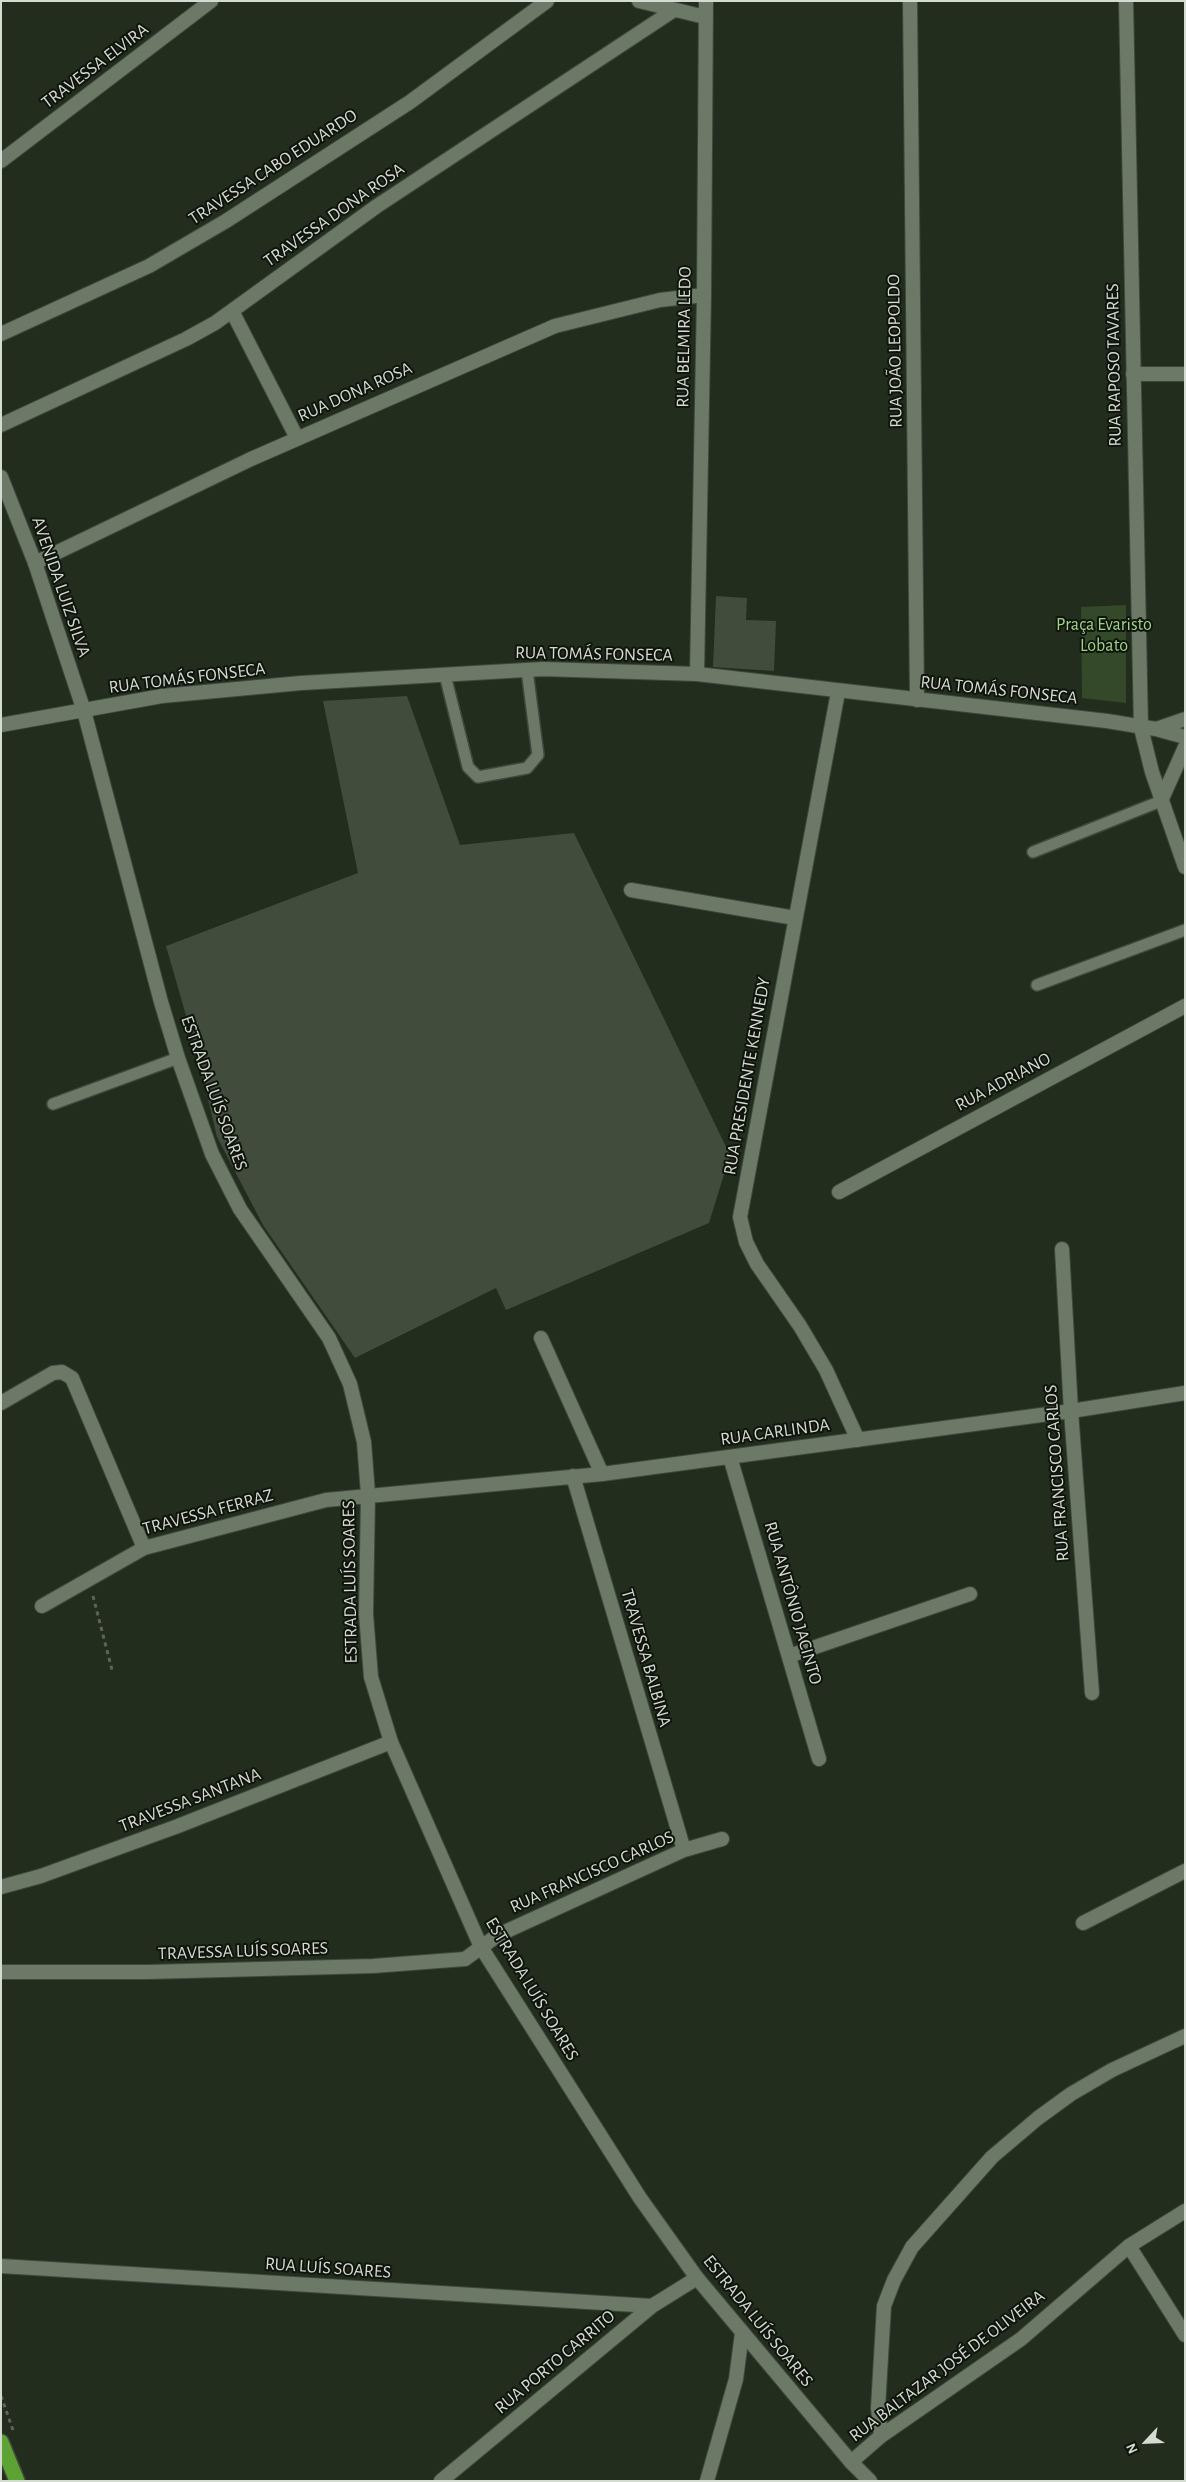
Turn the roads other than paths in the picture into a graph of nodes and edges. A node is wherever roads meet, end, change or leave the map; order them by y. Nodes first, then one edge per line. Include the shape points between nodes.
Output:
1 (211, 1) edge
2 (547, 1) edge
3 (639, 1) edge
4 (706, 1) edge
5 (910, 1) edge
6 (1126, 1) edge
7 (674, 10) junction
8 (706, 17) junction
9 (1, 161) edge
10 (704, 295) junction
11 (232, 310) junction
12 (1, 334) edge
13 (1133, 374) junction
14 (1185, 374) edge
15 (1, 424) edge
16 (297, 438) junction
17 (1, 477) edge
18 (35, 563) junction
19 (527, 670) junction
20 (697, 674) junction
21 (445, 675) junction
22 (838, 692) junction
23 (917, 700) junction
24 (84, 711) junction
25 (1185, 719) edge
26 (1, 725) edge
27 (1141, 728) junction
28 (1156, 729) junction
29 (1185, 738) edge
30 (1185, 747) edge
31 (1161, 801) junction
32 (1032, 852) dead end
33 (1185, 867) edge
34 (631, 890) dead end
35 (795, 918) junction
36 (1185, 930) edge
37 (1037, 985) dead end
38 (1185, 1006) edge
39 (178, 1058) junction
40 (53, 1104) dead end
41 (839, 1192) dead end
42 (1062, 1249) dead end
43 (540, 1338) dead end
44 (1185, 1393) edge
45 (1, 1403) edge
46 (1071, 1411) junction
47 (858, 1440) junction
48 (730, 1457) junction
49 (602, 1474) junction
50 (573, 1476) junction
51 (368, 1494) junction
52 (144, 1548) junction
53 (970, 1594) dead end
54 (42, 1606) dead end
55 (789, 1656) junction
56 (1092, 1693) dead end
57 (391, 1742) junction
58 (819, 1759) dead end
59 (722, 1839) dead end
60 (684, 1850) junction
61 (1185, 1870) edge
62 (1, 1887) edge
63 (1084, 1923) dead end
64 (482, 1947) junction
65 (1, 1972) edge
66 (1185, 2036) edge
67 (1185, 2211) edge
68 (1129, 2246) junction
69 (1, 2266) edge
70 (697, 2278) junction
71 (652, 2306) junction
72 (742, 2332) junction
73 (1185, 2335) edge
74 (5, 2436) edge
75 (881, 2436) junction
76 (851, 2462) junction
77 (18, 2481) edge
78 (441, 2481) edge
79 (707, 2481) edge
80 (870, 2481) edge

1 - 9 street, TRAVESSA ELVIRA
2 - 12 street, TRAVESSA CABO EDUARDO via 410,102 226,221 148,266
3 - 7 street
4 - 8 street, RUA BELMIRA LEDO
5 - 23 street, RUA JOÃO LEOPOLDO
6 - 13 street, RUA RAPOSO TAVARES
7 - 8 street
7 - 11 street, TRAVESSA DONA ROSA via 377,206
8 - 10 street, RUA BELMIRA LEDO
10 - 16 street, RUA DONA ROSA via 660,300 555,326
10 - 20 street, RUA BELMIRA LEDO
11 - 15 street, TRAVESSA DONA ROSA via 186,340
11 - 16 street
13 - 14 street
13 - 27 street, RUA RAPOSO TAVARES
16 - 18 street, RUA DONA ROSA
17 - 18 street, AVENIDA LUIZ SILVA
18 - 24 street, AVENIDA LUIZ SILVA
19 - 20 street, RUA TOMÁS FONSECA
19 - 21 street, RUA TOMÁS FONSECA
19 - 21 lane via 538,755 527,768 478,777 468,768
20 - 22 street, RUA TOMÁS FONSECA
21 - 24 street, RUA TOMÁS FONSECA via 301,683 162,696
22 - 23 street, RUA TOMÁS FONSECA
22 - 35 street, RUA PRESIDENTE KENNEDY
23 - 27 street, RUA TOMÁS FONSECA via 1107,721
24 - 26 street, RUA TOMÁS FONSECA
24 - 39 street, ESTRADA LUÍS SOARES
25 - 28 street
27 - 28 street, RUA TOMÁS FONSECA
27 - 31 street, RUA RAPOSO TAVARES
28 - 29 street, RUA TOMÁS FONSECA
30 - 31 street
31 - 32 lane
31 - 33 street, RUA RAPOSO TAVARES
34 - 35 street
35 - 47 street, RUA PRESIDENTE KENNEDY via 740,1217 746,1242 757,1264 817,1355
36 - 37 lane
38 - 41 street, RUA ADRIANO
39 - 40 lane
39 - 51 street, ESTRADA LUÍS SOARES via 212,1154 240,1209 329,1338 350,1384 364,1442
42 - 46 street, RUA FRANCISCO CARLOS
43 - 49 street
44 - 46 street, RUA CARLINDA
45 - 52 street via 53,1373 62,1372 72,1378
46 - 47 street, RUA CARLINDA
46 - 56 street, RUA FRANCISCO CARLOS
47 - 48 street, RUA CARLINDA
48 - 49 street, RUA CARLINDA
48 - 55 street, RUA ANTÔNIO JACINTO
49 - 50 street, RUA CARLINDA
50 - 51 street, RUA CARLINDA
50 - 60 street, TRAVESSA BALBINA
51 - 52 street, TRAVESSA FERRAZ via 326,1500
51 - 57 street, ESTRADA LUÍS SOARES via 366,1614 371,1678
52 - 54 street, TRAVESSA FERRAZ
53 - 55 street
55 - 58 street, RUA ANTÔNIO JACINTO
57 - 62 street, TRAVESSA SANTANA via 178,1826 41,1876
57 - 64 street, ESTRADA LUÍS SOARES
59 - 60 street, RUA FRANCISCO CARLOS
60 - 64 street, RUA FRANCISCO CARLOS via 498,1935
61 - 63 street
64 - 65 street, TRAVESSA LUÍS SOARES via 465,1959 373,1966
64 - 70 street, ESTRADA LUÍS SOARES via 640,2198
66 - 75 street via 1112,2070 1038,2118 992,2157 912,2247 884,2306 878,2408
67 - 68 street, RUA BALTAZAR JOSÉ DE OLIVEIRA
68 - 73 street
68 - 75 street, RUA BALTAZAR JOSÉ DE OLIVEIRA via 1021,2339
69 - 71 street, RUA LUÍS SOARES
70 - 71 street, RUA PORTO CARRITO
70 - 72 street, ESTRADA LUÍS SOARES
71 - 78 street, RUA PORTO CARRITO
72 - 76 street, ESTRADA LUÍS SOARES
72 - 79 street via 736,2379
74 - 77 highway
75 - 76 street, RUA BALTAZAR JOSÉ DE OLIVEIRA
76 - 80 street, ESTRADA LUÍS SOARES

